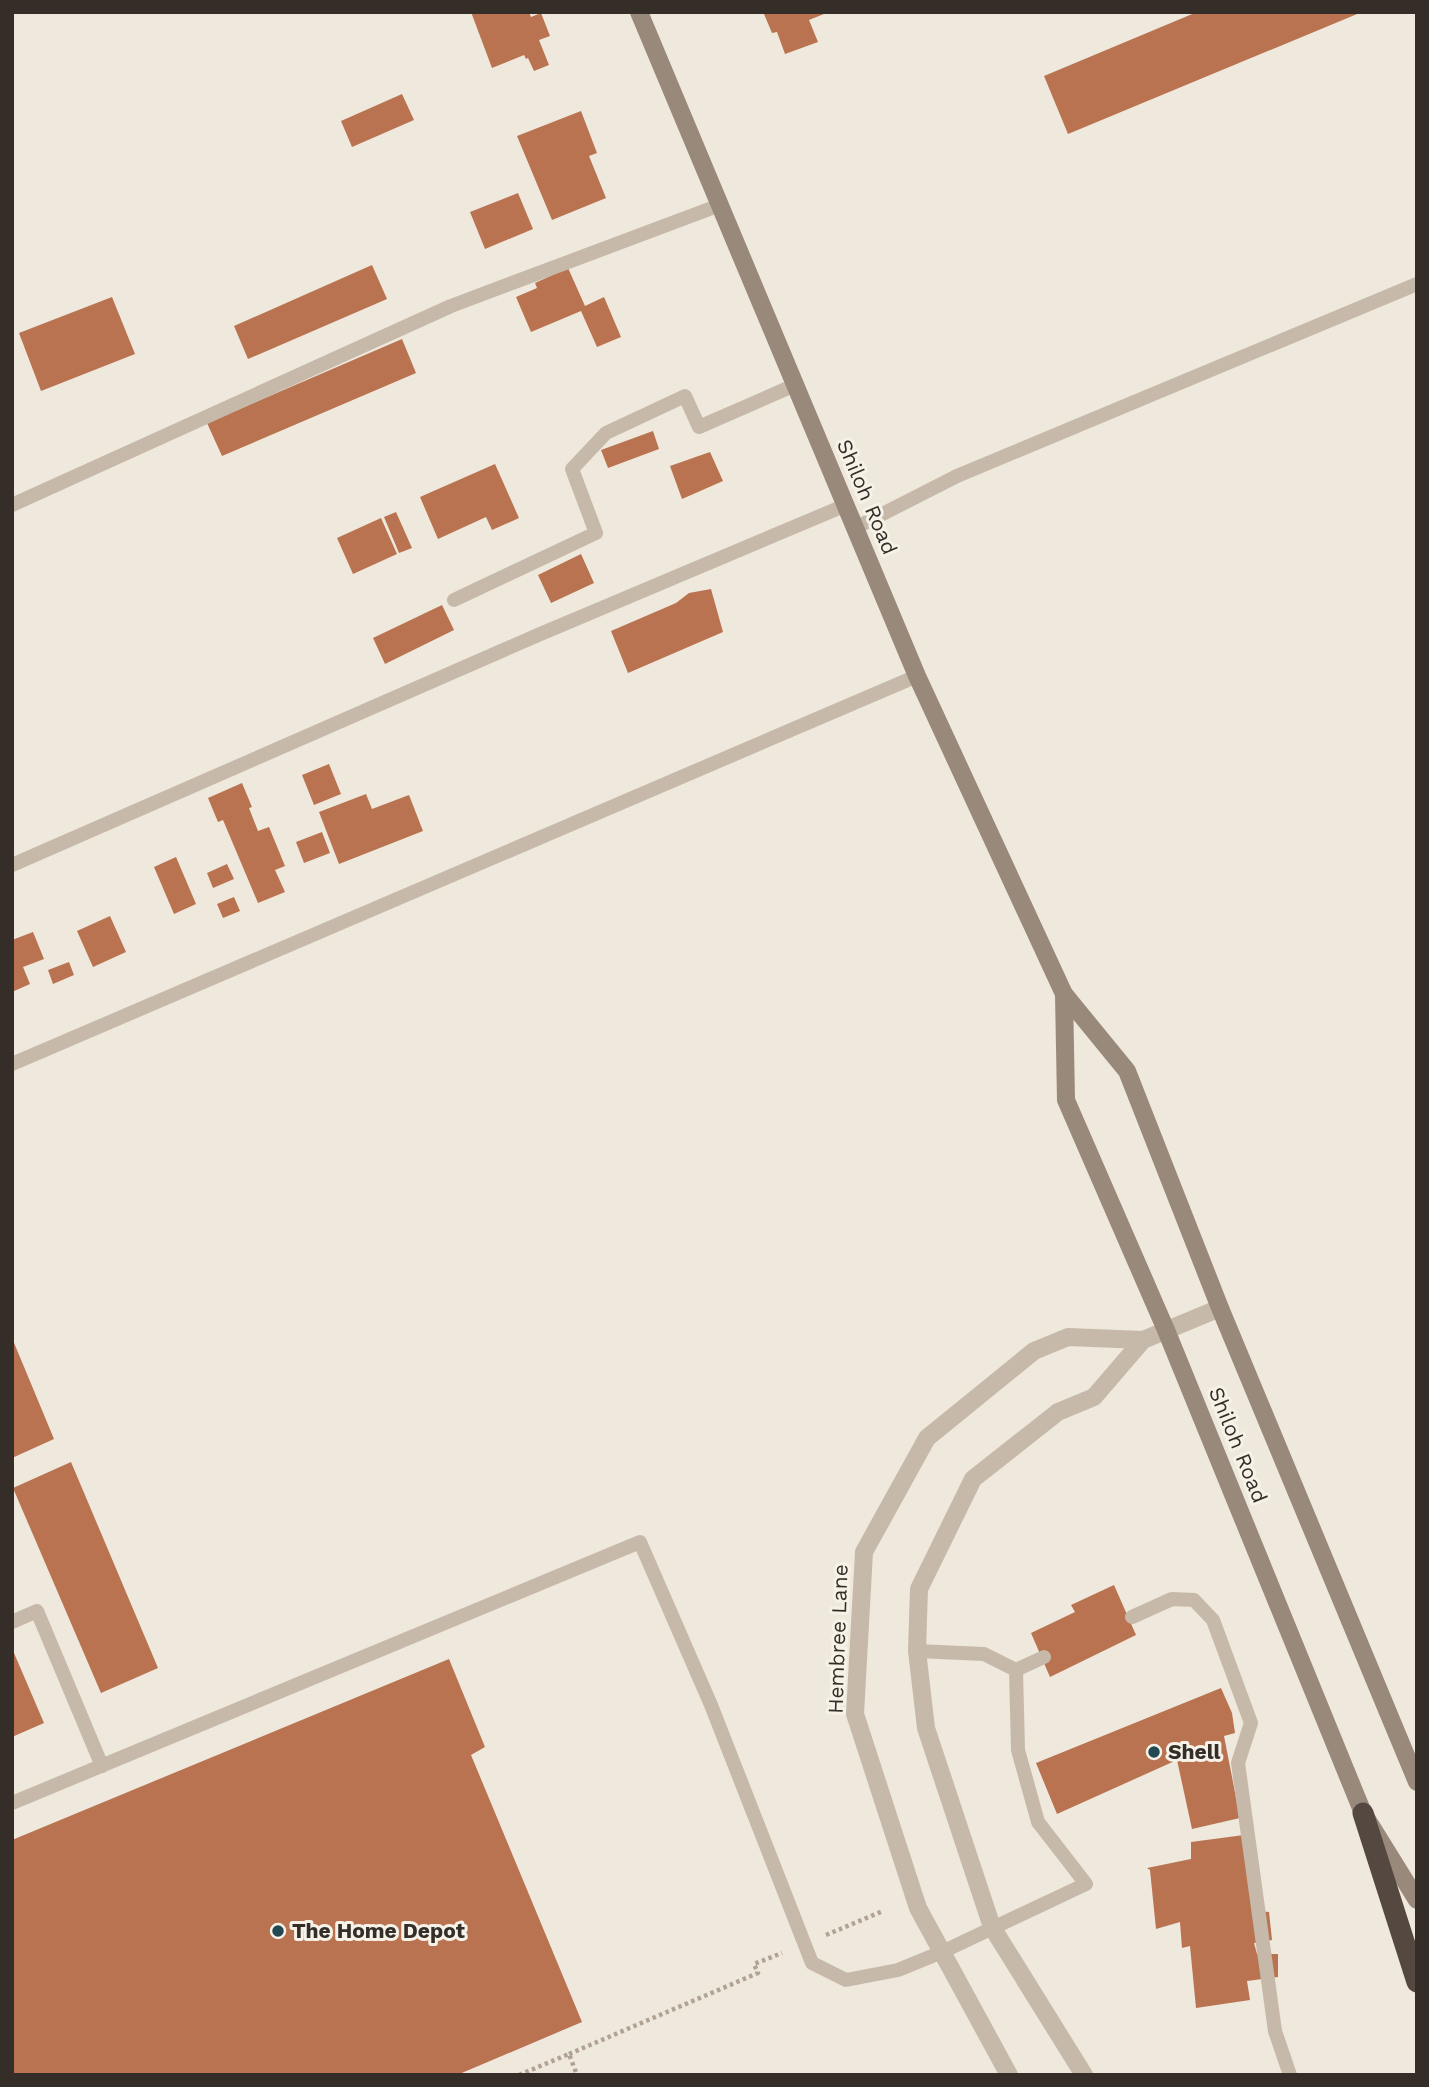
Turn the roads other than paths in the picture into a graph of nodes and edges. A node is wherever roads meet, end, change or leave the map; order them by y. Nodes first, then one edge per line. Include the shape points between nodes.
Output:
1 (639, 12) edge
2 (720, 205) junction
3 (1417, 284) edge
4 (795, 385) junction
5 (12, 505) edge
6 (846, 505) junction
7 (855, 528) junction
8 (454, 600) dead end
9 (917, 676) junction
10 (12, 865) edge
11 (1064, 994) junction
12 (12, 1064) edge
13 (1220, 1308) junction
14 (1166, 1330) junction
15 (1143, 1340) junction
16 (1132, 1617) dead end
17 (12, 1622) edge
18 (917, 1651) junction
19 (1044, 1657) dead end
20 (1016, 1670) junction
21 (102, 1766) junction
22 (1417, 1782) edge
23 (12, 1803) edge
24 (1363, 1813) junction
25 (1417, 1900) edge
26 (992, 1927) junction
27 (942, 1952) junction
28 (1417, 1982) edge
29 (1009, 2075) edge
30 (1084, 2075) edge
31 (1290, 2075) edge

1 - 2 main road, Shiloh Road
2 - 4 main road, Shiloh Road
2 - 5 lane via 451,306
3 - 7 lane via 957,476
4 - 6 main road, Shiloh Road
4 - 8 lane via 699,427 685,396 606,433 572,469 596,533
6 - 7 main road, Shiloh Road
6 - 10 lane
7 - 9 main road, Shiloh Road
9 - 11 main road, Shiloh Road
9 - 12 lane
11 - 13 main road, Shiloh Road via 1127,1071
11 - 14 main road, Shiloh Road via 1066,1100
13 - 14 street, Hembree Lane
13 - 22 main road, Shiloh Road
14 - 15 street, Hembree Lane
14 - 24 main road, Shiloh Road
15 - 18 street, Hembree Lane via 1094,1397 1058,1412 973,1479 919,1590
15 - 27 street, Hembree Lane via 1068,1337 1034,1351 927,1437 864,1552 855,1714 918,1908
16 - 31 lane via 1172,1599 1194,1600 1213,1620 1251,1723 1238,1763 1275,2031
17 - 21 lane via 37,1611
18 - 20 lane via 984,1654
18 - 26 street, Hembree Lane via 926,1728
19 - 20 lane
20 - 26 lane via 1018,1750 1038,1822 1086,1884
21 - 23 lane
21 - 27 lane via 640,1542 711,1705 812,1964 846,1980 898,1969
24 - 25 main road, Shiloh Road
24 - 28 highway
26 - 27 lane
26 - 30 street, Hembree Lane
27 - 29 street, Hembree Lane

